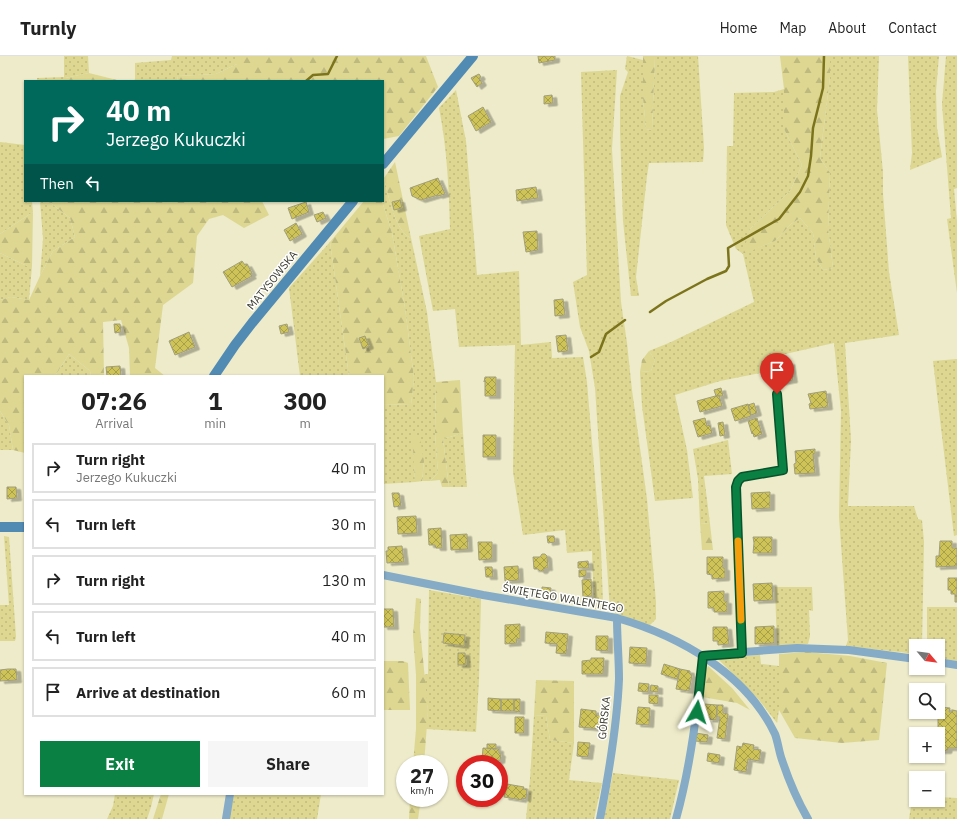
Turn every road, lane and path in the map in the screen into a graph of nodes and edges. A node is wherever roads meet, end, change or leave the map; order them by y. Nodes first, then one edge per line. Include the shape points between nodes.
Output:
1 (472, 56) edge
2 (384, 163) edge
3 (352, 202) edge
4 (215, 375) edge
5 (777, 394) dead end
6 (0, 527) edge
7 (24, 527) edge
8 (384, 575) edge
9 (616, 618) junction
10 (742, 653) junction
11 (703, 656) junction
12 (909, 658) edge
13 (945, 663) edge
14 (957, 664) edge
15 (230, 795) edge
16 (226, 819) edge
17 (600, 819) edge
18 (676, 819) edge
19 (808, 819) edge

1 - 2 street
3 - 4 street, MATYSOWSKA via 235,345
5 - 10 street via 783,470 742,477 736,487
6 - 7 street
8 - 9 street, ŚWIĘTEGO WALENTEGO
9 - 11 street, ŚWIĘTEGO WALENTEGO via 640,626
9 - 17 street, GÓRSKA via 619,678 616,721
10 - 11 street
10 - 12 street via 797,648 849,650
11 - 18 street via 697,712
11 - 19 street, ŚWIĘTEGO WALENTEGO via 748,695 764,713 775,736 790,784
13 - 14 street
15 - 16 street

